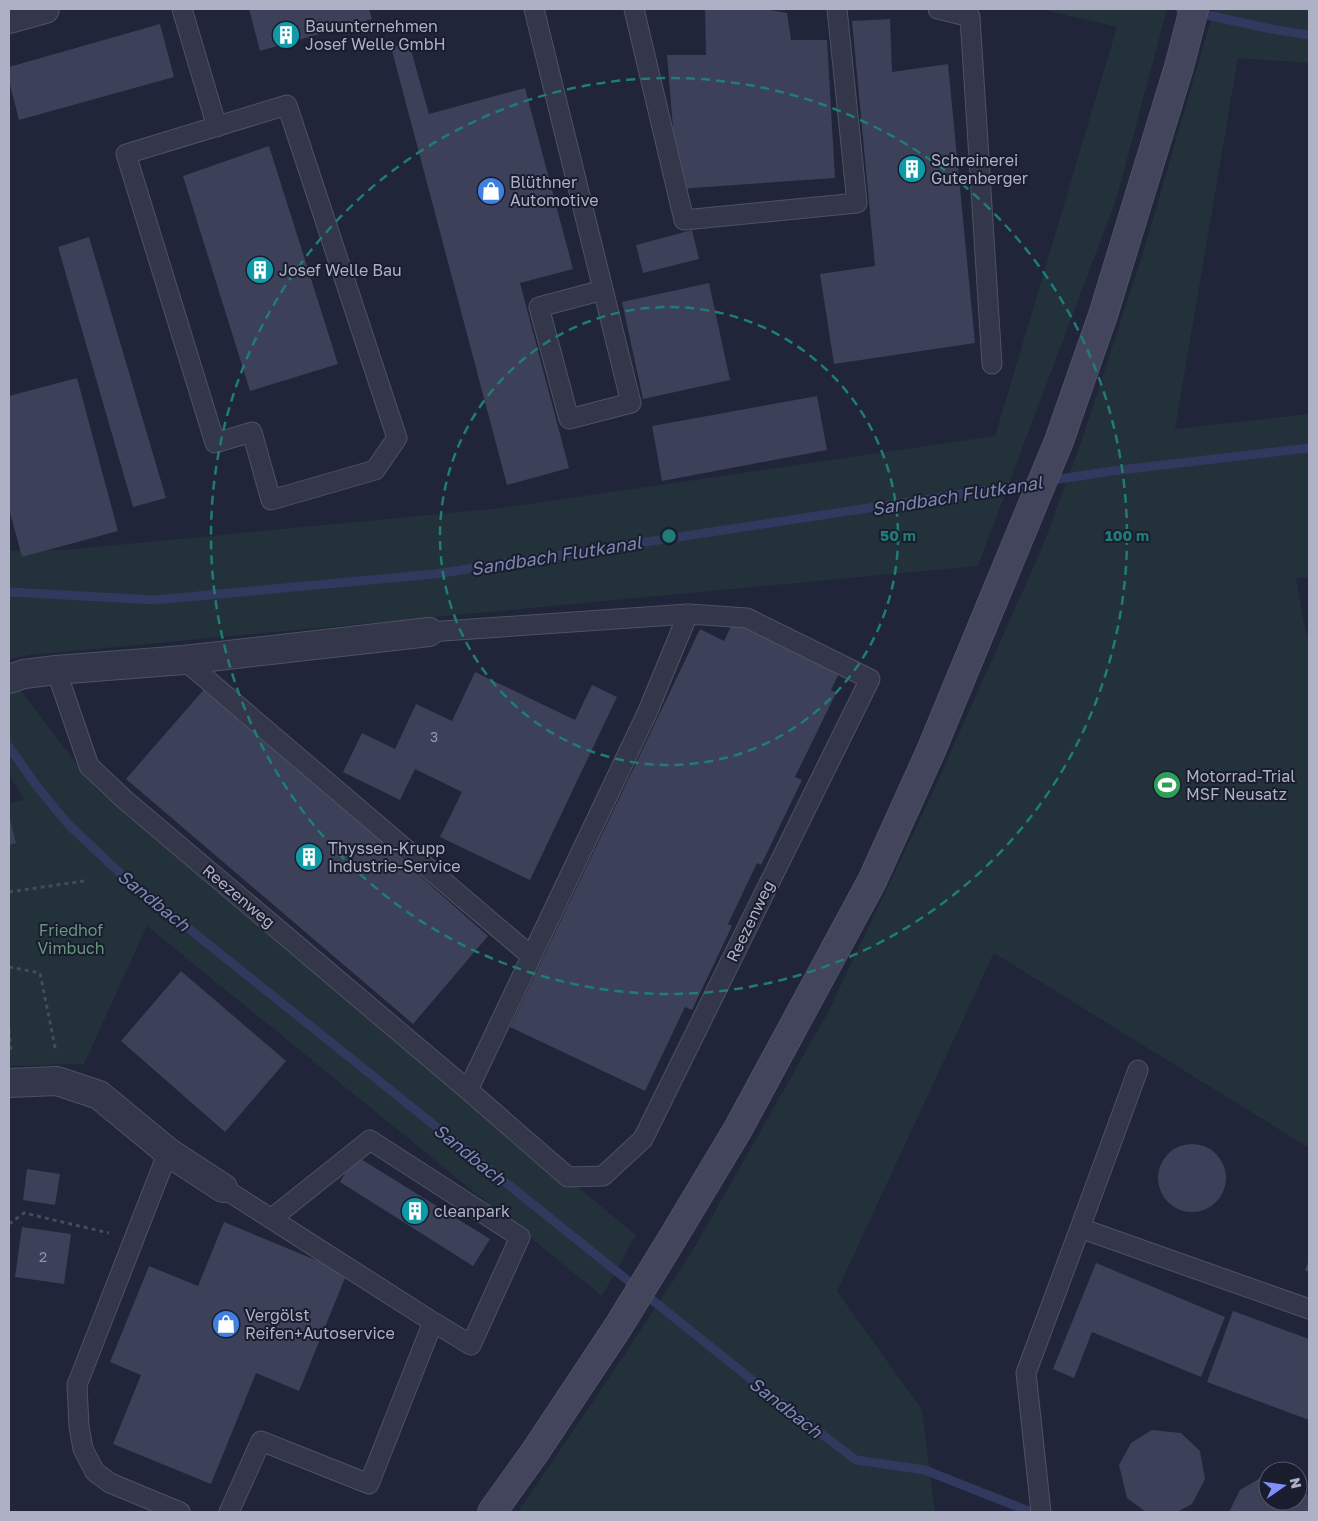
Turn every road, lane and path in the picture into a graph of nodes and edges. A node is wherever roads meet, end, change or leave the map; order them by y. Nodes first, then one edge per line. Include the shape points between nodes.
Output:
1 (45, 9) edge
2 (182, 9) edge
3 (534, 9) edge
4 (634, 9) edge
5 (837, 9) edge
6 (938, 9) edge
7 (1194, 9) edge
8 (9, 19) edge
9 (217, 127) junction
10 (604, 290) junction
11 (992, 364) dead end
12 (688, 614) junction
13 (429, 632) joint
14 (184, 660) junction
15 (56, 670) junction
16 (9, 679) edge
17 (84, 881) dead end
18 (9, 892) edge
19 (531, 956) junction
20 (9, 967) edge
21 (9, 1030) edge
22 (57, 1056) dead end
23 (1138, 1070) dead end
24 (10, 1072) edge
25 (468, 1090) junction
26 (168, 1152) junction
27 (223, 1188) joint
28 (271, 1219) junction
29 (9, 1224) edge
30 (1080, 1228) junction
31 (134, 1239) junction
32 (1309, 1309) edge
33 (433, 1322) junction
34 (180, 1512) edge
35 (229, 1512) edge
36 (492, 1512) edge
37 (1041, 1512) edge

1 - 8 street
2 - 9 lane
3 - 10 lane
4 - 5 lane via 684,220 857,202
6 - 11 lane via 970,17
7 - 36 main road via 1103,315 1059,441 930,753 872,881 738,1128 672,1239 618,1327
9 - 9 lane via 287,105 397,438 376,470 271,500 252,432 215,443 126,154
10 - 10 lane via 631,403 569,419 539,307
12 - 13 lane, Reezenweg
12 - 19 lane via 648,711
12 - 25 lane, Reezenweg via 747,618 870,679 643,1139 603,1176 568,1177
13 - 14 street, Reezenweg
14 - 15 street, Reezenweg
14 - 19 lane
15 - 16 street, Reezenweg
15 - 25 lane, Reezenweg via 89,766
17 - 18 path
19 - 25 lane
20 - 22 path via 40,973
21 - 24 path
23 - 30 lane
24 - 26 street via 57,1081 100,1096
26 - 27 street
26 - 31 lane
27 - 28 lane
28 - 33 lane
28 - 33 lane via 370,1140 520,1237 471,1345
29 - 31 path via 24,1213
30 - 32 lane
30 - 37 lane via 1026,1374
31 - 34 lane via 78,1385 79,1426 83,1449 95,1472 110,1484
33 - 35 lane via 368,1484 261,1441

